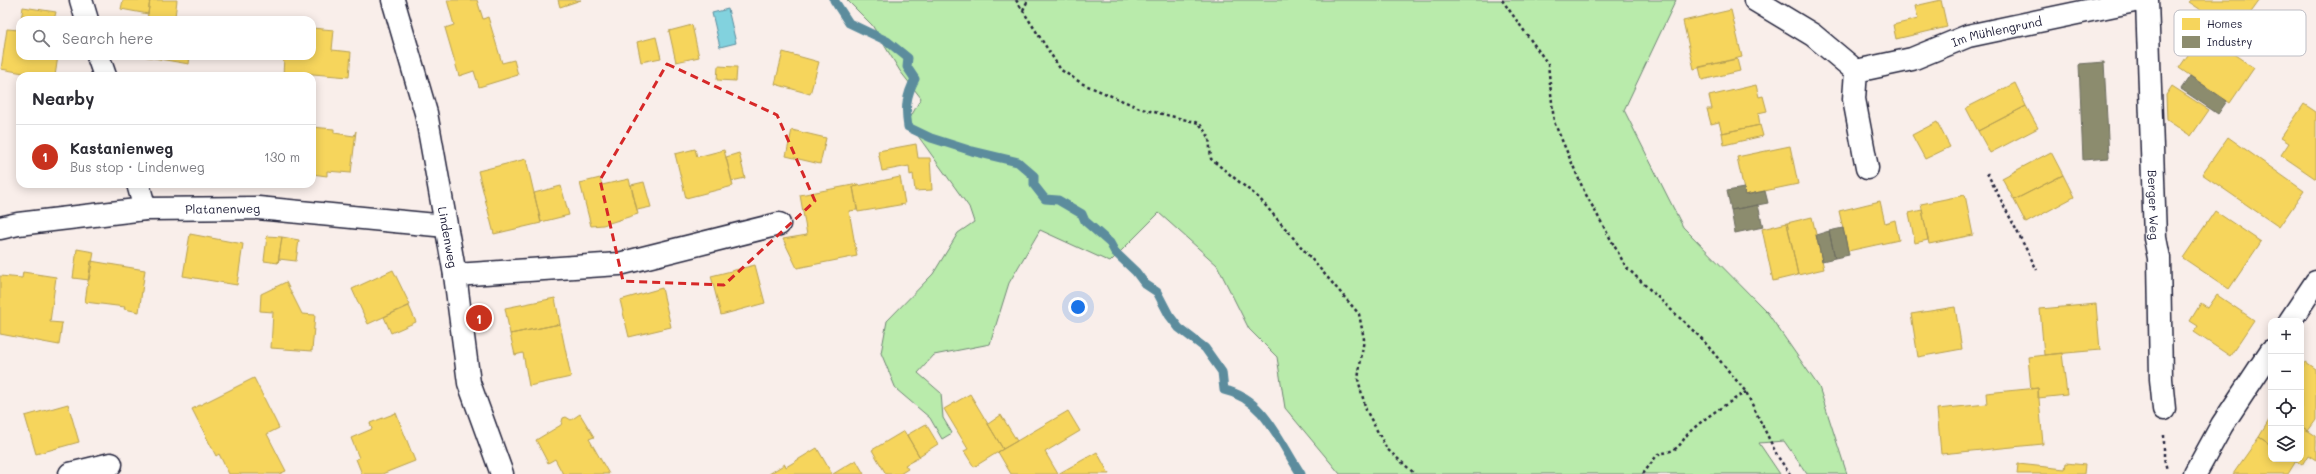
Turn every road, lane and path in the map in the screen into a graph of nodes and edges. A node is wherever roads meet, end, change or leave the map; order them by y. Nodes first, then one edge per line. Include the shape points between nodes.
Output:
1 (81, 0) edge
2 (393, 0) edge
3 (1016, 0) edge
4 (1028, 0) edge
5 (1502, 0) edge
6 (1755, 0) edge
7 (2139, 0) edge
8 (2147, 0) edge
9 (1023, 10) junction
10 (86, 16) edge
11 (99, 60) edge
12 (1856, 71) junction
13 (103, 72) edge
14 (1867, 168) dead end
15 (1987, 173) dead end
16 (139, 188) edge
17 (145, 209) junction
18 (779, 224) dead end
19 (446, 226) junction
20 (0, 228) edge
21 (2037, 270) dead end
22 (455, 275) junction
23 (2316, 282) edge
24 (2292, 318) edge
25 (2269, 354) edge
26 (1746, 392) junction
27 (2164, 409) joint
28 (111, 464) dead end
29 (70, 474) edge
30 (502, 474) edge
31 (1415, 474) edge
32 (1643, 474) edge
33 (1790, 474) edge
34 (2171, 474) edge
35 (2194, 474) edge

1 - 10 street
2 - 19 street, Lindenweg via 426,113
3 - 9 path
4 - 9 path
5 - 26 path via 1548,64 1554,122 1584,191 1626,267 1702,339
6 - 12 street via 1813,35
7 - 12 street, Im Mühlengrund via 1968,36 1912,59
8 - 27 street, Berger Weg
9 - 31 path via 1060,70 1083,84 1142,109 1199,123 1209,137 1211,159 1259,198 1359,314 1364,339 1358,379 1366,410 1387,450
11 - 13 street
12 - 14 street via 1854,99
15 - 21 path
16 - 17 street
17 - 19 street, Platanenweg via 258,208
17 - 20 street, Platanenweg
18 - 22 street via 620,264
19 - 22 street, Lindenweg
22 - 30 street, Lindenweg via 470,383
23 - 24 street
25 - 35 street via 2222,425
26 - 32 path via 1692,429 1681,446 1671,452 1658,454
26 - 33 path via 1778,457
27 - 34 path via 2164,458
28 - 29 street

